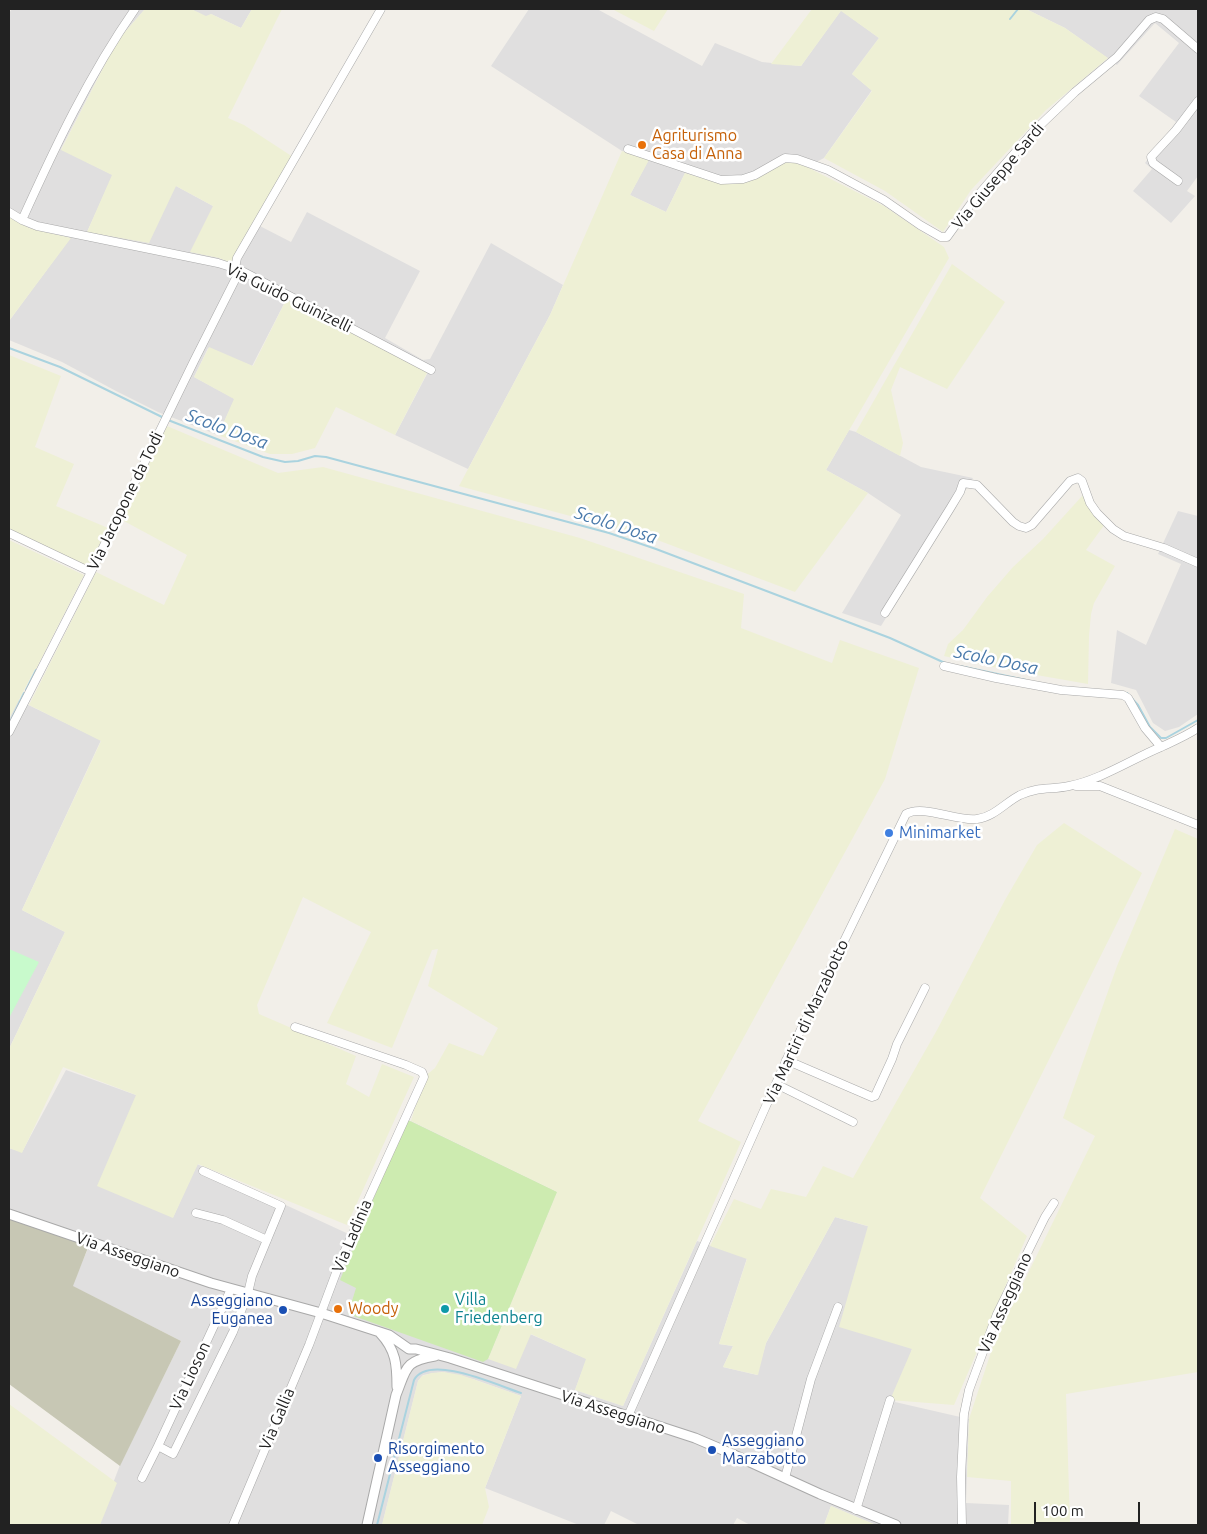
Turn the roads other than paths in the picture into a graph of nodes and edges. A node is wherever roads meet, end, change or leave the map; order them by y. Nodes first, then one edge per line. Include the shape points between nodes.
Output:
1 (135, 9) edge
2 (381, 9) edge
3 (1152, 9) edge
4 (1156, 17) junction
5 (1198, 49) edge
6 (1198, 101) edge
7 (628, 149) dead end
8 (1178, 181) dead end
9 (9, 212) edge
10 (22, 220) junction
11 (238, 269) junction
12 (431, 370) dead end
13 (9, 533) edge
14 (1198, 563) edge
15 (91, 572) junction
16 (885, 613) dead end
17 (944, 666) dead end
18 (1198, 728) edge
19 (9, 732) edge
20 (1161, 746) junction
21 (1097, 776) junction
22 (1094, 785) junction
23 (1069, 786) junction
24 (1198, 825) edge
25 (925, 988) dead end
26 (295, 1027) dead end
27 (786, 1060) junction
28 (776, 1084) junction
29 (853, 1122) dead end
30 (203, 1171) dead end
31 (1054, 1203) dead end
32 (196, 1213) dead end
33 (9, 1214) edge
34 (267, 1240) junction
35 (231, 1289) junction
36 (248, 1292) junction
37 (838, 1306) dead end
38 (321, 1313) junction
39 (380, 1332) junction
40 (407, 1349) junction
41 (438, 1355) junction
42 (396, 1360) junction
43 (411, 1363) junction
44 (396, 1395) junction
45 (890, 1400) dead end
46 (628, 1416) junction
47 (158, 1446) junction
48 (142, 1478) dead end
49 (785, 1478) junction
50 (856, 1510) junction
51 (233, 1525) edge
52 (366, 1525) edge
53 (896, 1525) edge
54 (962, 1525) edge

1 - 10 street via 114,39 60,136
2 - 11 street, Via Jacopone da Todi via 236,258
3 - 4 street
4 - 5 street via 1163,19
4 - 7 street, Via Giuseppe Sardi via 1034,131 973,201 947,237 920,226 884,200 828,170 797,159 785,158 743,179 721,180
6 - 8 street via 1151,157 1153,163
9 - 10 street, Via Guido Guinizelli
10 - 11 street, Via Guido Guinizelli via 37,226
11 - 12 street, Via Guido Guinizelli
11 - 15 street, Via Jacopone da Todi
13 - 15 street
14 - 16 street via 1124,536 1114,529 1097,513 1085,485 1078,478 1070,481 1026,528 1013,522 977,485 963,483
15 - 19 street, Via Jacopone da Todi
17 - 20 street via 1061,690 1123,695
18 - 20 street, Via Martiri di Marzabotto via 1184,738
20 - 21 street, Via Martiri di Marzabotto
21 - 22 street
21 - 23 street, Via Martiri di Marzabotto
22 - 23 street
22 - 24 street
23 - 27 street, Via Martiri di Marzabotto via 1040,788 1020,795 990,815 976,820 920,811 906,814
25 - 27 street via 875,1096
26 - 38 street, Via Ladinia via 406,1065 422,1072 424,1077 342,1257
27 - 28 street, Via Martiri di Marzabotto
28 - 29 street
28 - 46 street, Via Martiri di Marzabotto
30 - 34 street via 281,1206
31 - 54 street, Via Asseggiano via 997,1314 969,1390 964,1414
32 - 34 street via 223,1220
33 - 35 street, Via Asseggiano
34 - 36 street
35 - 36 street, Via Asseggiano
35 - 47 street, Via Lioson
36 - 38 street, Via Asseggiano
36 - 47 street via 233,1332 174,1454
37 - 49 street via 811,1379
38 - 39 street, Via Asseggiano
38 - 51 street, Via Gallia
39 - 40 street, Via Asseggiano via 393,1337
39 - 42 street
40 - 41 street, Via Asseggiano
40 - 42 street via 398,1351
40 - 43 street via 413,1354
41 - 43 street
41 - 46 street, Via Asseggiano
42 - 43 street via 402,1366
42 - 44 street
43 - 44 street
44 - 52 street
45 - 50 street
46 - 49 street, Via Asseggiano via 708,1443
47 - 48 street, Via Lioson
49 - 50 street, Via Asseggiano
50 - 53 street, Via Asseggiano

